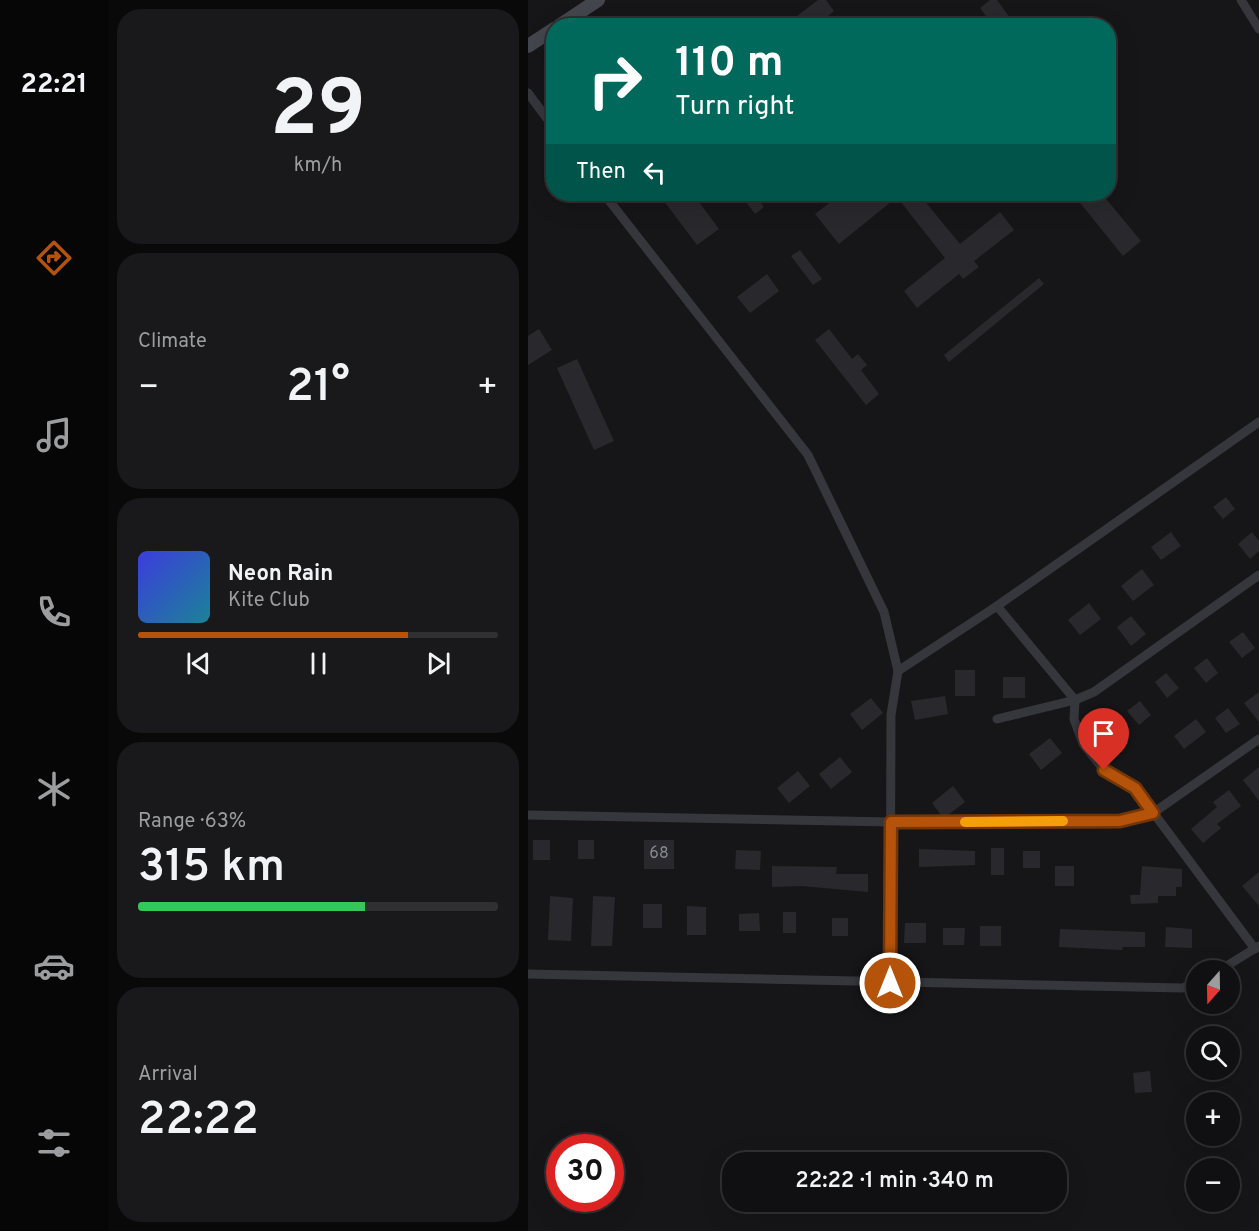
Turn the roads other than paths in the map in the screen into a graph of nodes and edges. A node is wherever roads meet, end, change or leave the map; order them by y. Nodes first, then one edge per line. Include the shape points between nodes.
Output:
1 (598, 0) edge
2 (1240, 0) edge
3 (571, 18) edge
4 (1259, 29) edge
5 (546, 34) edge
6 (528, 46) edge
7 (528, 93) edge
8 (546, 117) edge
9 (609, 201) edge
10 (1259, 422) edge
11 (1259, 575) edge
12 (997, 606) junction
13 (898, 671) junction
14 (1075, 700) junction
15 (997, 719) dead end
16 (1259, 739) edge
17 (1153, 813) junction
18 (528, 815) edge
19 (891, 822) junction
20 (1257, 947) edge
21 (1236, 960) edge
22 (528, 974) edge
23 (890, 983) junction
24 (1186, 987) edge

1 - 3 main road
2 - 4 street
5 - 6 main road
7 - 8 street
9 - 13 street via 808,456 884,612
10 - 12 street
11 - 14 street via 1094,692
12 - 13 street
12 - 14 street
13 - 19 street via 891,716
14 - 15 street
14 - 17 street via 1074,719 1083,744 1104,770 1135,788
16 - 17 street
17 - 19 street via 1120,821
17 - 20 street
18 - 19 street
19 - 23 street
20 - 21 street
22 - 23 street
23 - 24 street

